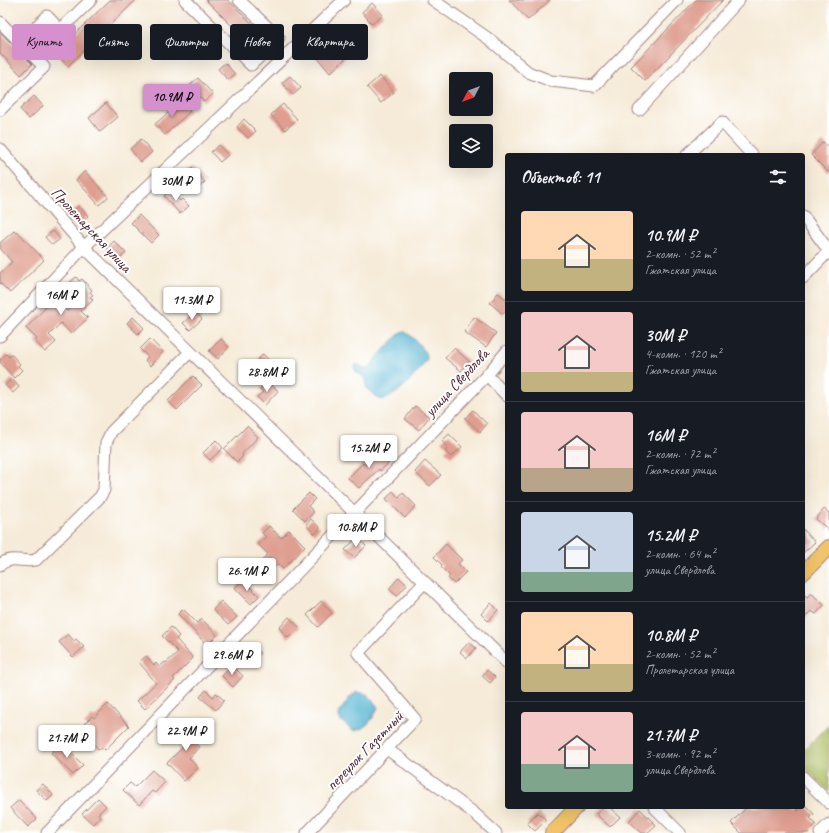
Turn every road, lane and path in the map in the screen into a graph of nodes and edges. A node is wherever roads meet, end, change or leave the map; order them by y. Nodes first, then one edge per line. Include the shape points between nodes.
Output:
1 (91, 0) edge
2 (185, 0) edge
3 (239, 0) edge
4 (344, 0) edge
5 (433, 0) edge
6 (677, 0) edge
7 (739, 0) edge
8 (0, 22) edge
9 (39, 24) edge
10 (54, 24) edge
11 (66, 24) edge
12 (12, 35) edge
13 (38, 60) edge
14 (0, 110) edge
15 (639, 110) dead end
16 (0, 149) edge
17 (689, 153) edge
18 (750, 153) edge
19 (805, 219) edge
20 (84, 247) junction
21 (805, 276) edge
22 (0, 336) edge
23 (190, 352) junction
24 (505, 353) edge
25 (487, 375) junction
26 (505, 394) edge
27 (354, 513) junction
28 (829, 547) edge
29 (0, 565) edge
30 (805, 571) edge
31 (425, 582) junction
32 (505, 661) edge
33 (387, 749) junction
34 (805, 779) edge
35 (829, 803) edge
36 (575, 809) edge
37 (656, 809) edge
38 (829, 824) edge
39 (46, 833) edge
40 (307, 833) edge
41 (496, 833) edge
42 (552, 833) edge
43 (680, 833) edge
44 (820, 833) edge

1 - 11 street
2 - 3 street via 251,65 279,38
4 - 20 street
5 - 6 street via 489,39 528,72 551,81 594,86
7 - 15 street
8 - 12 street
9 - 10 street via 47,16
13 - 14 street via 44,66
16 - 20 street, Пролетарская улица
17 - 18 street via 722,122
19 - 21 street via 828,251
20 - 22 street
20 - 23 street, Пролетарская улица
23 - 27 street, Пролетарская улица
23 - 29 street via 112,432 106,443 104,490 100,497 36,560 5,560
24 - 25 street, улица Свердлова
25 - 26 street
25 - 27 street, улица Свердлова
27 - 31 street, Пролетарская улица
27 - 39 street, улица Свердлова
28 - 30 main road
31 - 32 street, Пролетарская улица
31 - 33 street, переулок Газетный via 358,653 415,719
33 - 40 street, переулок Газетный
33 - 41 street via 474,813
34 - 35 street
36 - 42 main road
37 - 43 street
38 - 44 street

